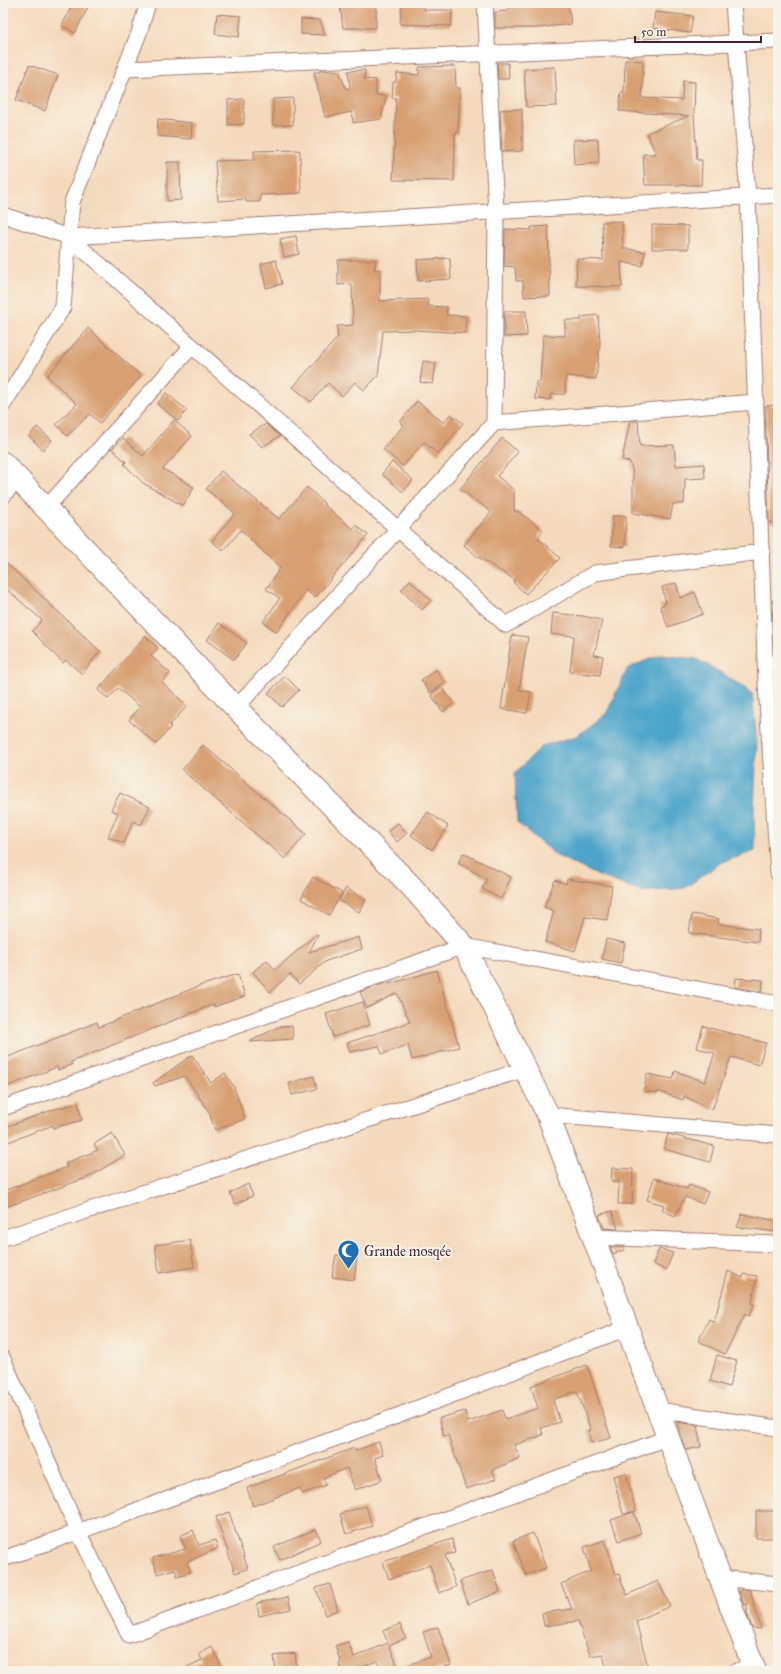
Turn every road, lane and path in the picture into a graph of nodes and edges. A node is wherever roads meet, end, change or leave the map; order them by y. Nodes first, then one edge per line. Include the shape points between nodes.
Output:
1 (148, 3) edge
2 (485, 3) edge
3 (733, 3) edge
4 (778, 41) edge
5 (735, 42) junction
6 (487, 52) junction
7 (125, 69) junction
8 (778, 195) edge
9 (748, 196) junction
10 (496, 211) junction
11 (3, 215) edge
12 (69, 237) junction
13 (192, 346) junction
14 (756, 402) junction
15 (3, 405) edge
16 (494, 423) junction
17 (3, 463) edge
18 (18, 478) junction
19 (3, 496) edge
20 (46, 508) junction
21 (398, 529) junction
22 (762, 552) junction
23 (772, 684) edge
24 (236, 708) junction
25 (778, 873) edge
26 (464, 946) junction
27 (778, 1004) edge
28 (525, 1069) junction
29 (3, 1108) edge
30 (548, 1115) junction
31 (778, 1135) edge
32 (593, 1236) junction
33 (3, 1238) edge
34 (778, 1244) edge
35 (627, 1328) junction
36 (3, 1359) edge
37 (658, 1410) junction
38 (778, 1428) edge
39 (667, 1438) junction
40 (78, 1531) junction
41 (3, 1559) edge
42 (720, 1578) junction
43 (778, 1584) edge
44 (748, 1669) edge

1 - 7 street
2 - 6 street
3 - 5 street
4 - 5 street
5 - 6 street
5 - 9 street
6 - 7 street
6 - 10 street
7 - 12 street via 72,202
8 - 9 street
9 - 10 street
9 - 14 street
10 - 12 street
10 - 16 street
11 - 12 street
12 - 13 street
12 - 15 street via 63,307
13 - 20 street
13 - 21 street
14 - 16 street
14 - 22 street
16 - 21 street
17 - 18 highway
18 - 19 street
18 - 20 highway
20 - 24 highway
21 - 22 street via 506,625 595,573
21 - 24 street
22 - 23 street
23 - 25 street
24 - 26 highway via 411,886
26 - 27 street
26 - 28 highway
26 - 29 street
28 - 30 highway
28 - 33 street
30 - 31 street
30 - 32 highway
32 - 34 street
32 - 35 highway
35 - 37 highway
35 - 40 street via 396,1416
36 - 40 street
37 - 38 street
37 - 39 highway
39 - 40 street via 129,1635
39 - 42 highway
40 - 41 street
42 - 43 street
42 - 44 highway

